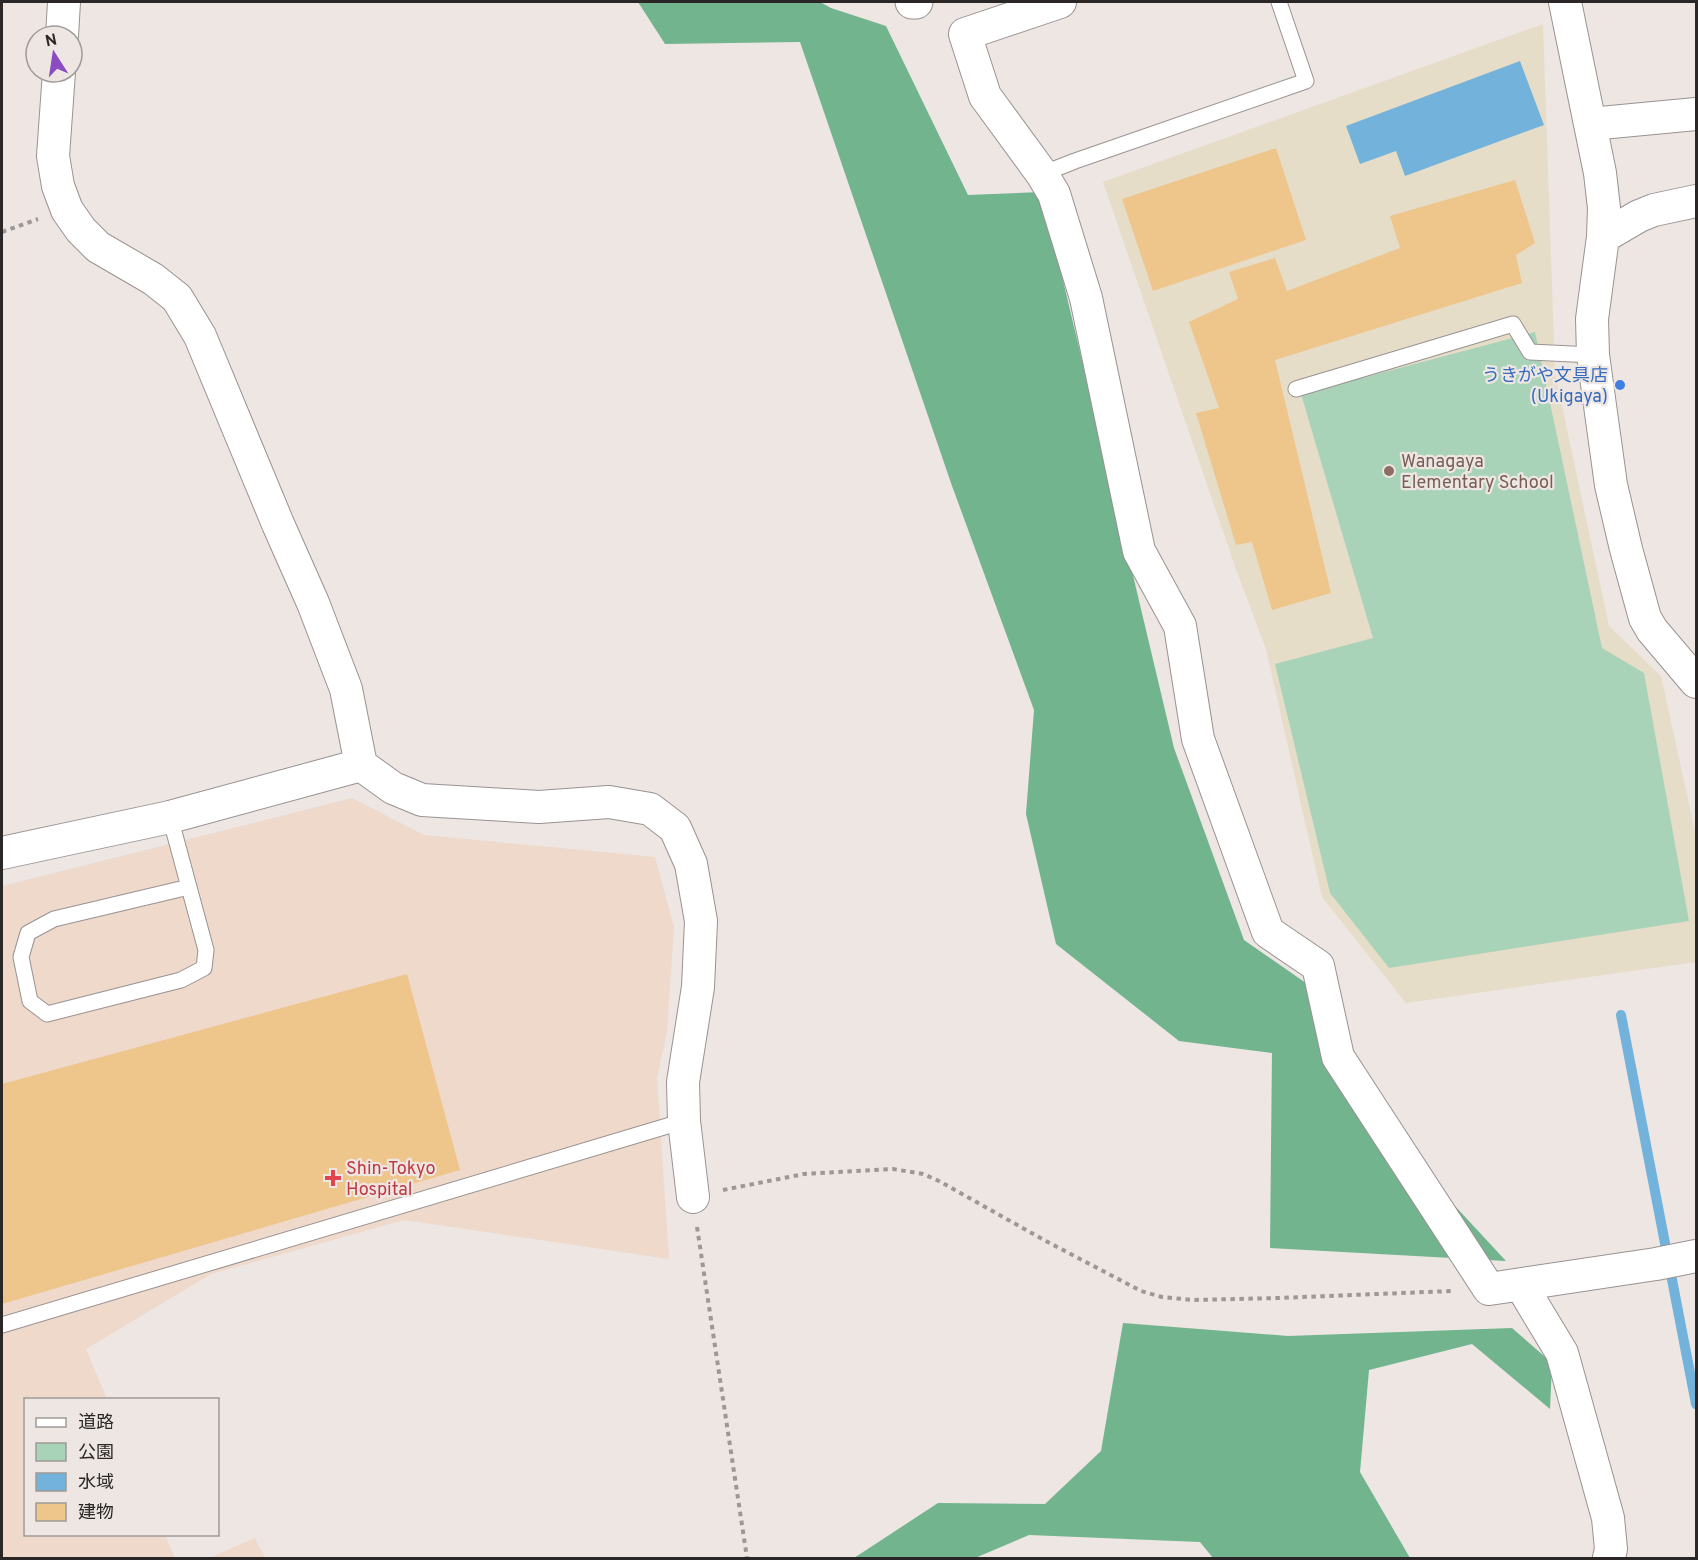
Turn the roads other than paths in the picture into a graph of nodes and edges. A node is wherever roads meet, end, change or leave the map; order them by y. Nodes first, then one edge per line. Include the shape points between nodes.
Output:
1 (64, 2) edge
2 (1060, 2) edge
3 (1279, 2) edge
4 (1565, 2) edge
5 (63, 24) edge
6 (58, 84) edge
7 (1696, 114) edge
8 (1590, 124) junction
9 (1042, 174) junction
10 (1696, 201) edge
11 (1603, 237) junction
12 (1593, 355) junction
13 (1296, 389) dead end
14 (1696, 682) edge
15 (361, 765) junction
16 (170, 816) junction
17 (2, 853) edge
18 (189, 887) junction
19 (684, 1121) junction
20 (693, 1197) road end
21 (1679, 1260) edge
22 (1521, 1285) junction
23 (2, 1325) edge
24 (1609, 1558) edge

1 - 5 street
2 - 9 street via 965,34 985,96
3 - 9 lane via 1306,81
4 - 8 street
6 - 15 street via 53,156 67,210 98,247 177,298 200,336 346,689
7 - 8 street
8 - 11 street via 1600,173
9 - 22 street via 1054,194 1086,298 1139,551 1180,626 1198,739 1268,932 1318,966 1338,1057 1488,1289
10 - 11 street via 1646,213
11 - 12 street via 1592,320
12 - 13 lane via 1530,352 1513,324
12 - 14 street via 1611,484 1646,618
15 - 16 street
15 - 19 street via 393,788 422,800 539,807 609,802 650,809 675,828 691,864 701,921 698,987 683,1082
16 - 17 street
16 - 18 lane
18 - 18 lane via 207,950 204,968 181,980 47,1014 30,1001 21,957 28,933 54,919
19 - 20 street
19 - 23 lane
21 - 22 street
22 - 24 street via 1562,1353 1608,1518

